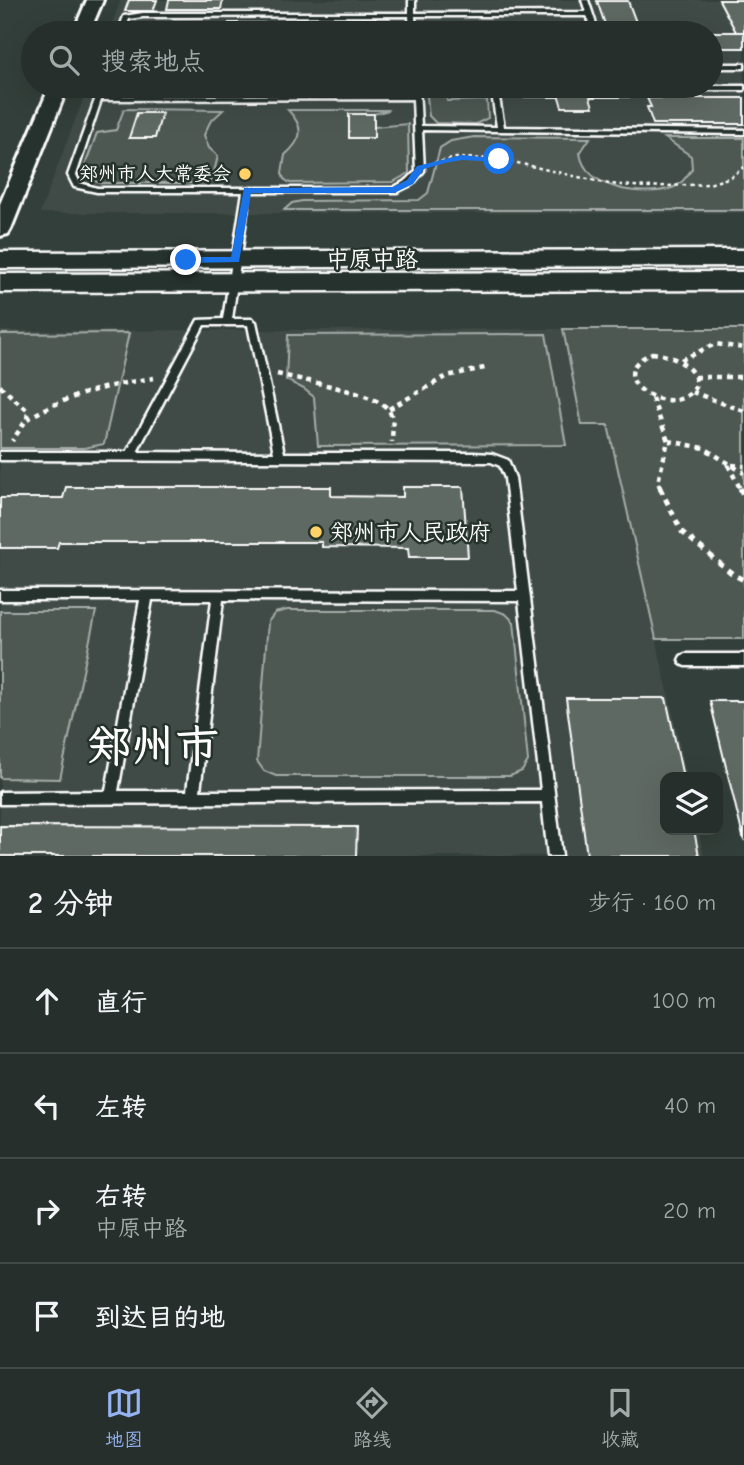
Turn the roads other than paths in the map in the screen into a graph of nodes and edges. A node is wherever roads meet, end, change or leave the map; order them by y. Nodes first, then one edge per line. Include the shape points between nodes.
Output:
1 (95, 0) edge
2 (412, 0) edge
3 (585, 0) edge
4 (589, 14) junction
5 (412, 15) junction
6 (86, 21) edge
7 (125, 21) edge
8 (412, 21) edge
9 (592, 21) edge
10 (723, 66) edge
11 (744, 66) edge
12 (723, 88) edge
13 (744, 88) edge
14 (54, 98) edge
15 (99, 98) edge
16 (417, 98) edge
17 (496, 98) edge
18 (418, 128) junction
19 (501, 128) junction
20 (744, 132) edge
21 (247, 190) junction
22 (0, 229) edge
23 (744, 258) edge
24 (0, 260) edge
25 (234, 271) junction
26 (744, 281) edge
27 (0, 283) edge
28 (227, 322) junction
29 (1, 456) edge
30 (130, 456) junction
31 (280, 457) junction
32 (0, 595) edge
33 (146, 595) junction
34 (218, 595) junction
35 (524, 596) junction
36 (685, 660) dead end
37 (744, 660) edge
38 (548, 796) junction
39 (111, 797) junction
40 (193, 797) junction
41 (0, 798) edge
42 (555, 856) edge

1 - 6 street
2 - 5 lane
3 - 4 lane
4 - 5 lane
4 - 9 lane
5 - 7 lane via 143,15
5 - 8 lane
10 - 11 lane
12 - 13 lane
14 - 22 street
15 - 21 lane via 72,175 78,185 97,190
16 - 18 lane
17 - 19 lane
18 - 19 lane
18 - 21 lane via 420,171 394,190
19 - 20 lane
21 - 25 lane
23 - 25 main road, 中原中路
24 - 25 main road, 中原中路
25 - 26 main road, 中原中路
25 - 27 main road, 中原中路
25 - 28 lane
28 - 30 lane via 201,322
28 - 31 lane via 252,322
29 - 30 lane
30 - 31 lane
31 - 35 lane via 492,458 504,463 510,478
32 - 33 lane
33 - 34 lane
33 - 39 lane
34 - 35 lane
34 - 40 lane
35 - 38 lane
36 - 37 lane
38 - 40 lane
38 - 42 lane
39 - 40 lane
39 - 41 lane

